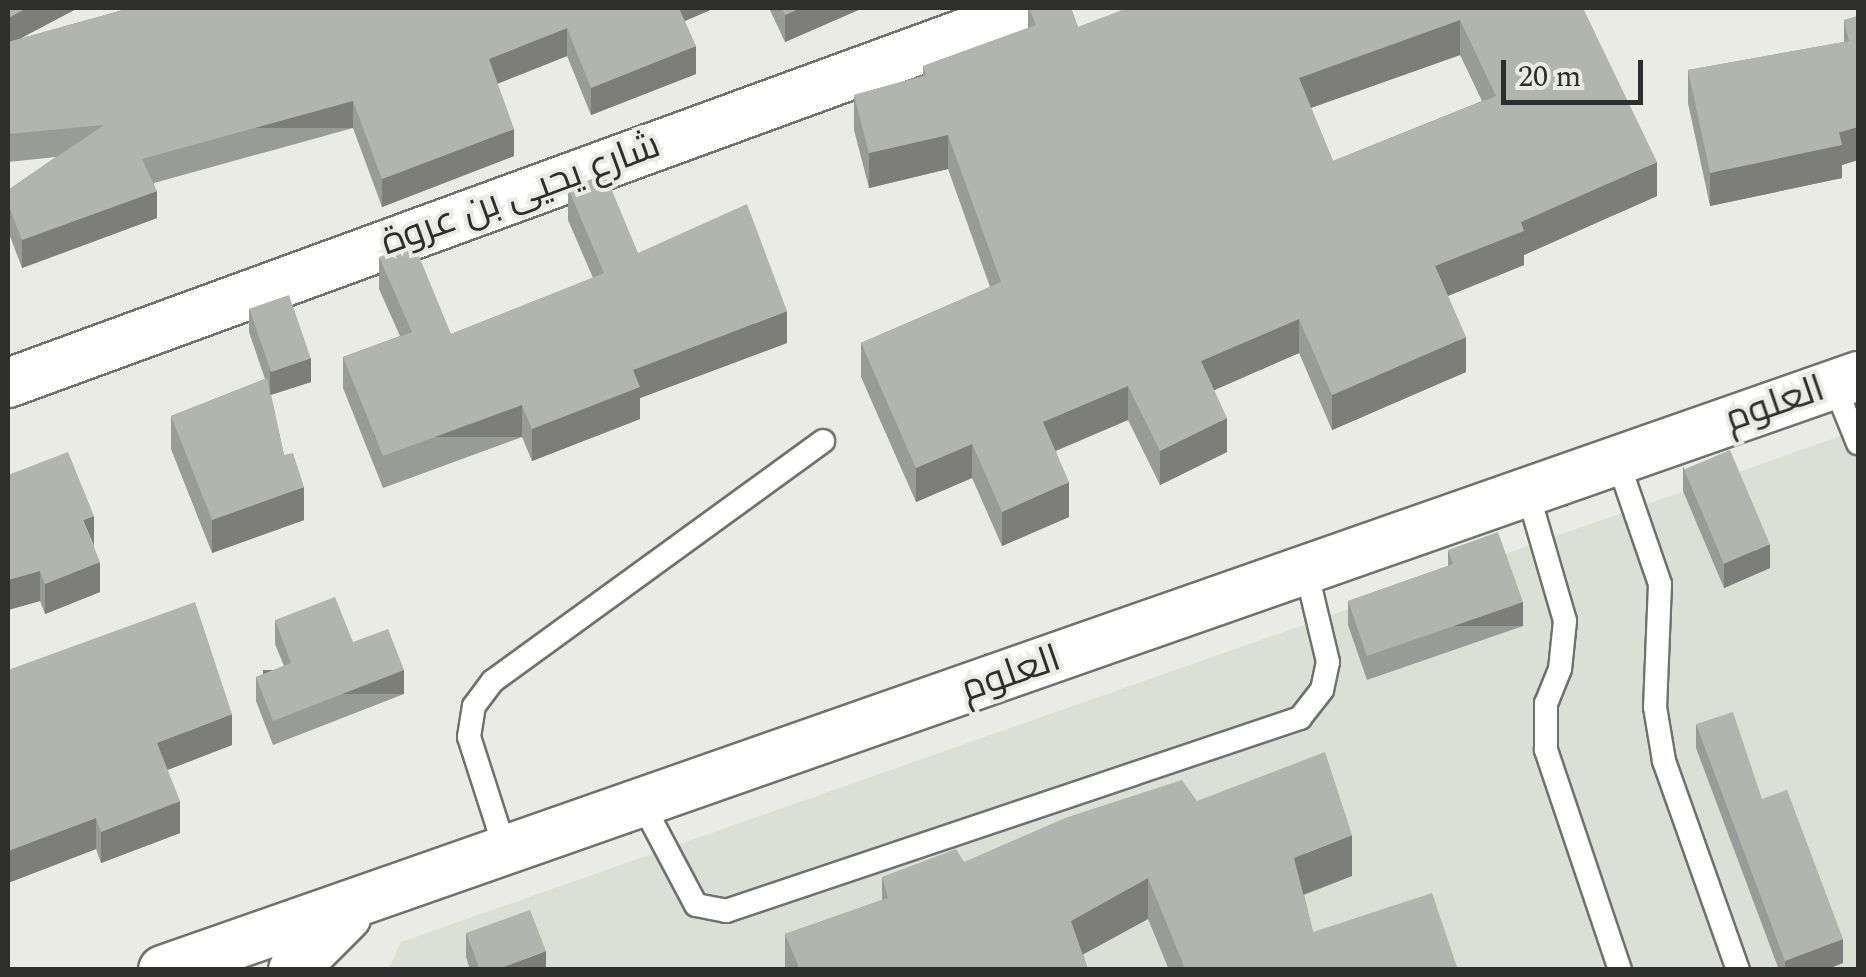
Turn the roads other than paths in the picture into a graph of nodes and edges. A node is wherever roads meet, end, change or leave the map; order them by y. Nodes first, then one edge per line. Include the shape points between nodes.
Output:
1 (1034, 8) edge
2 (1846, 380) edge
3 (8, 384) edge
4 (823, 440) dead end
5 (1858, 443) edge
6 (1617, 460) junction
7 (1527, 490) junction
8 (1306, 570) junction
9 (643, 804) junction
10 (506, 852) junction
11 (363, 903) junction
12 (188, 965) edge
13 (293, 970) edge
14 (1620, 970) edge
15 (1738, 970) edge

1 - 3 street, شارع يحيى بن عروة
2 - 5 lane
2 - 6 street, العلوم
4 - 10 lane via 493,681 474,706 470,737
6 - 7 street, العلوم
6 - 15 lane via 1660,584 1655,707 1664,761
7 - 8 street, العلوم
7 - 14 lane via 1565,622 1560,669 1546,703 1546,750
8 - 9 street, العلوم
8 - 9 lane via 1328,662 1322,690 1300,718 726,911 696,905
9 - 10 street, العلوم
10 - 11 street, العلوم
11 - 12 street, العلوم
11 - 13 street

